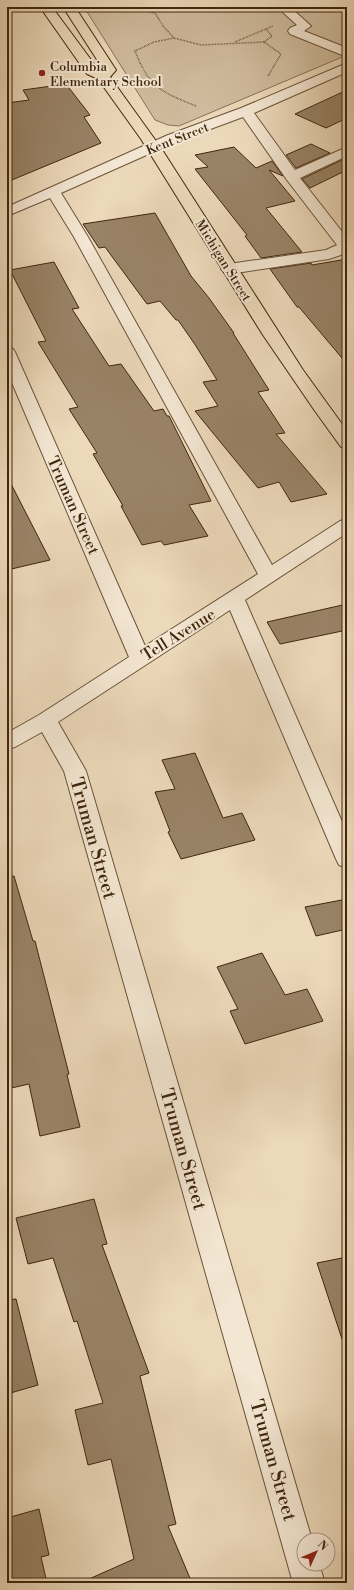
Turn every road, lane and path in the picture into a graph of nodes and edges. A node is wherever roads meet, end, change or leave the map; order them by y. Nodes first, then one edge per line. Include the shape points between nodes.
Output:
1 (46, 7) edge
2 (69, 7) edge
3 (126, 7) edge
4 (283, 7) edge
5 (266, 29) dead end
6 (174, 38) junction
7 (264, 42) junction
8 (347, 53) edge
9 (347, 67) edge
10 (104, 76) junction
11 (268, 77) dead end
12 (198, 107) dead end
13 (246, 111) junction
14 (153, 147) junction
15 (347, 151) edge
16 (292, 177) junction
17 (52, 192) junction
18 (7, 212) edge
19 (347, 248) edge
20 (229, 268) junction
21 (7, 352) edge
22 (347, 443) edge
23 (347, 525) edge
24 (268, 576) junction
25 (235, 598) junction
26 (140, 658) junction
27 (46, 720) junction
28 (7, 742) edge
29 (347, 859) edge
30 (309, 1583) edge

1 - 10 main road, Michigan Street via 92,71
2 - 10 main road via 110,70
3 - 6 path via 155,13
4 - 8 street via 305,26 294,31
5 - 7 path via 272,36
6 - 7 path via 202,45
6 - 12 path via 154,42 136,51 139,62 148,80 155,87
7 - 11 path via 281,54
9 - 13 street, Kent Street
10 - 14 main road, Michigan Street
13 - 14 street, Kent Street
13 - 16 street
14 - 17 street, Kent Street
14 - 20 main road, Michigan Street
15 - 16 street
16 - 19 street
17 - 18 street, Kent Street
17 - 24 street via 85,244
19 - 20 street via 329,254
20 - 22 main road, Michigan Street via 324,413
21 - 26 street, Truman Street
23 - 24 street, Tell Avenue
24 - 25 street, Tell Avenue
25 - 26 street, Tell Avenue
25 - 29 street
26 - 27 street, Tell Avenue
27 - 28 street, Tell Avenue
27 - 30 street, Truman Street via 75,771

